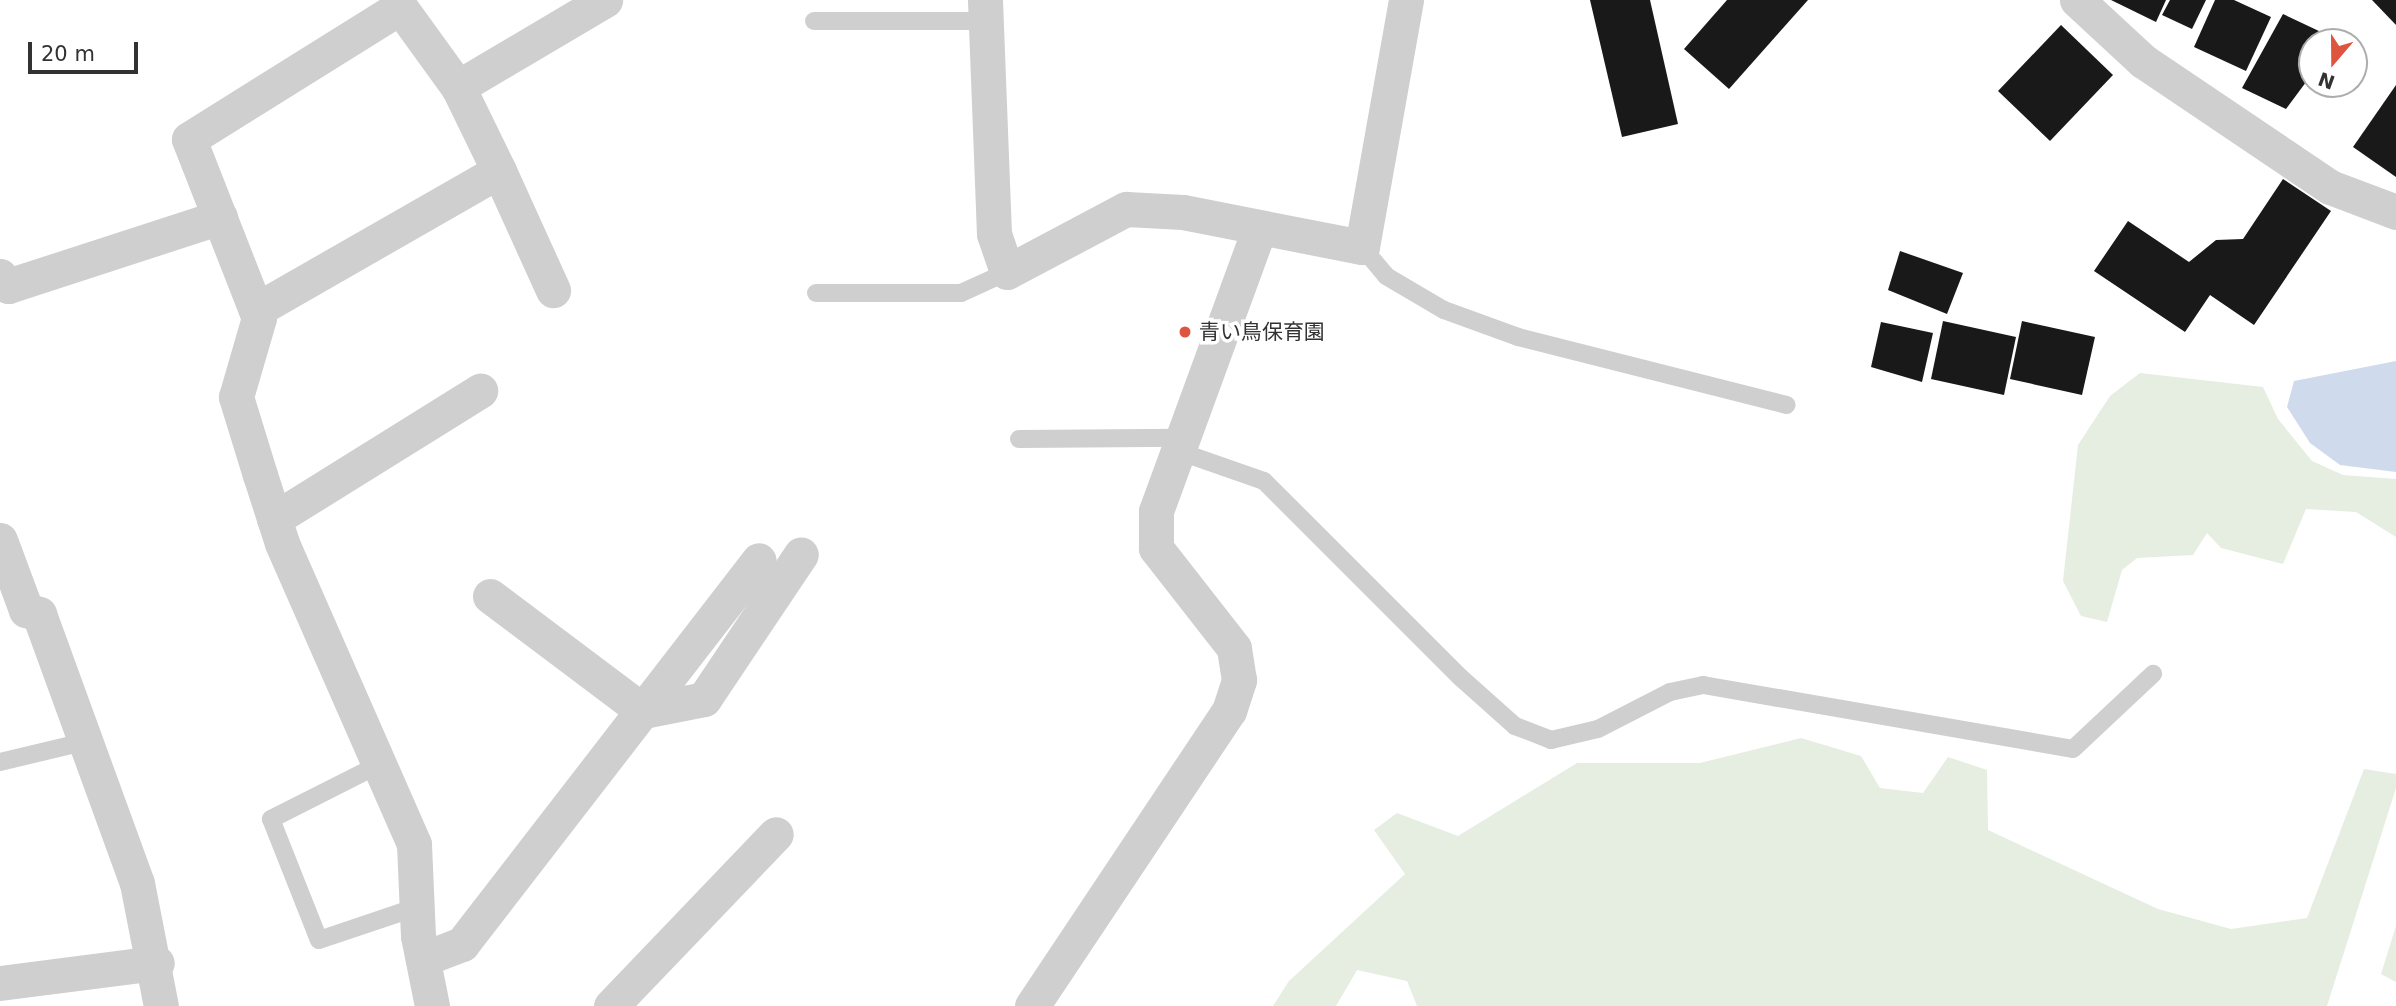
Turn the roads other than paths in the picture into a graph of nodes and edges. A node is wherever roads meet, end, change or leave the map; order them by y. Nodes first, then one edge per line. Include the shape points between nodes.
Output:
1 (605, 0) edge
2 (1406, 0) edge
3 (2077, 0) edge
4 (985, 10) edge
5 (814, 21) dead end
6 (458, 88) junction
7 (499, 170) junction
8 (2396, 212) edge
9 (220, 217) junction
10 (1260, 226) junction
11 (1362, 247) junction
12 (1007, 272) junction
13 (3, 286) edge
14 (554, 290) dead end
15 (816, 293) dead end
16 (256, 310) junction
17 (481, 391) dead end
18 (1787, 405) dead end
19 (1018, 439) dead end
20 (1180, 444) junction
21 (274, 519) junction
22 (0, 540) edge
23 (801, 554) dead end
24 (759, 560) dead end
25 (490, 596) dead end
26 (2153, 674) dead end
27 (643, 711) junction
28 (84, 742) junction
29 (0, 762) edge
30 (378, 765) junction
31 (776, 834) dead end
32 (417, 906) junction
33 (423, 959) junction
34 (157, 963) junction
35 (0, 983) edge
36 (161, 1006) edge
37 (432, 1006) edge
38 (611, 1006) edge
39 (1032, 1006) edge

1 - 6 street
2 - 11 street
3 - 8 street via 2143,61 2330,187
4 - 5 lane
4 - 12 street via 994,234
6 - 7 street
6 - 9 street via 400,6 189,139
7 - 14 street
7 - 16 street
9 - 13 street
9 - 16 street
10 - 11 street
10 - 12 street via 1126,209
10 - 20 street
11 - 18 lane via 1387,276 1444,310 1518,337
12 - 15 lane via 961,293
16 - 21 street via 236,397
17 - 21 street
19 - 20 lane
20 - 26 lane via 1264,481 1460,677 1515,726 1551,740 1598,729 1670,692 1703,685 2073,749
20 - 39 street via 1156,511 1156,548 1234,648 1239,680 1229,711
21 - 30 street
22 - 28 street via 26,610 39,614
23 - 27 street via 704,699
24 - 27 street
25 - 27 street
27 - 33 street via 462,944
28 - 29 lane
28 - 34 street via 137,883
30 - 32 street via 414,844
30 - 32 lane via 271,819 319,940
31 - 38 street
32 - 33 street
33 - 37 street
34 - 35 street
34 - 36 street

